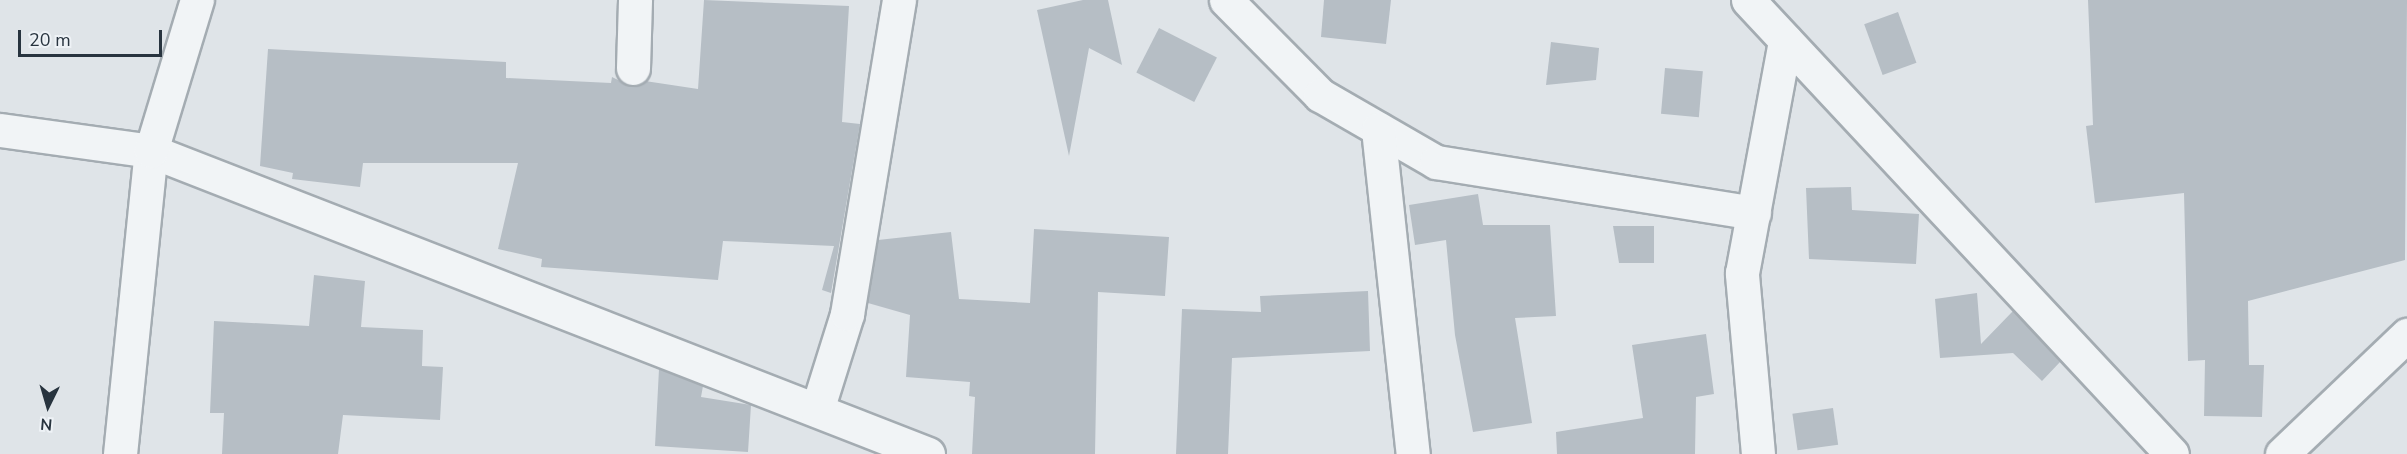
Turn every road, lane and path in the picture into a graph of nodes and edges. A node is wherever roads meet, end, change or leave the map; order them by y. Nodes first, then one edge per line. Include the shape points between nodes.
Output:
1 (197, 0) edge
2 (635, 0) edge
3 (898, 0) edge
4 (1226, 0) edge
5 (1748, 0) edge
6 (1785, 40) junction
7 (633, 68) dead end
8 (1378, 129) junction
9 (0, 130) edge
10 (151, 151) junction
11 (1754, 213) junction
12 (2407, 335) edge
13 (817, 410) junction
14 (871, 444) edge
15 (120, 454) edge
16 (928, 454) edge
17 (1413, 454) edge
18 (1758, 454) edge
19 (2172, 454) edge
20 (2282, 454) edge

1 - 10 street
2 - 7 street
3 - 13 street via 846,314
4 - 8 street via 1320,95
5 - 6 street
6 - 11 street
6 - 19 street
8 - 11 street via 1436,162
8 - 17 street
9 - 10 street
10 - 13 street
10 - 15 street
11 - 18 street via 1742,273
12 - 20 street
13 - 14 street
14 - 16 street

